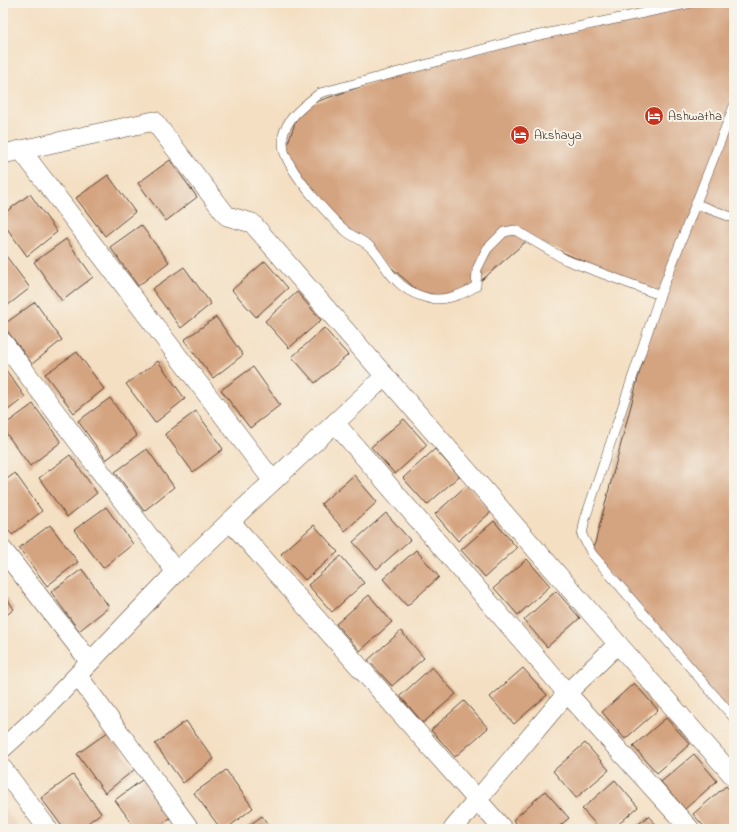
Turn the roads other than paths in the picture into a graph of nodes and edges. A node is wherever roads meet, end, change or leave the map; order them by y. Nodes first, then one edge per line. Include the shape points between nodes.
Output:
1 (691, 3) edge
2 (734, 106) edge
3 (12, 152) edge
4 (696, 204) junction
5 (734, 218) edge
6 (660, 295) junction
7 (3, 342) edge
8 (385, 376) junction
9 (335, 423) junction
10 (273, 481) junction
11 (230, 521) junction
12 (3, 550) edge
13 (176, 572) junction
14 (618, 644) junction
15 (84, 669) junction
16 (567, 692) junction
17 (734, 718) edge
18 (3, 748) edge
19 (3, 769) edge
20 (734, 776) edge
21 (478, 800) junction
22 (48, 829) edge
23 (190, 829) edge
24 (453, 829) edge
25 (503, 829) edge
26 (690, 829) edge

1 - 6 lane via 521,39 320,93 302,107 290,121 283,136 284,153 326,210 347,232 368,245 396,280 410,291 426,298 445,299 468,292 476,286 477,269 486,249 504,232 515,230 566,260
2 - 4 lane
3 - 8 street via 154,121 227,216 252,223
3 - 10 street
4 - 5 lane
4 - 6 lane
6 - 17 lane via 582,534 592,554
7 - 13 street
8 - 9 street
8 - 14 street
9 - 10 street
9 - 16 street
10 - 11 street
11 - 13 street
11 - 21 street
12 - 15 street
13 - 15 street
14 - 16 street
14 - 20 street
15 - 18 street via 37,718
15 - 23 street
16 - 21 street
16 - 26 street
19 - 22 street
21 - 24 street
21 - 25 street

